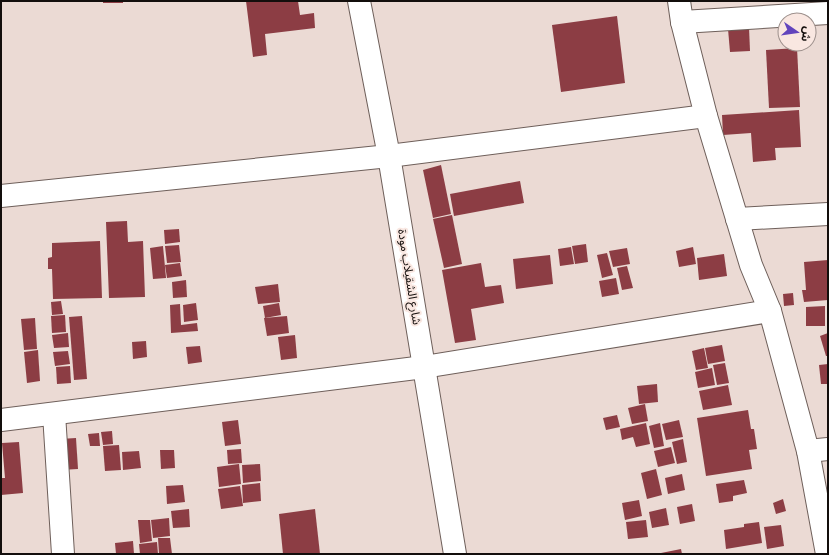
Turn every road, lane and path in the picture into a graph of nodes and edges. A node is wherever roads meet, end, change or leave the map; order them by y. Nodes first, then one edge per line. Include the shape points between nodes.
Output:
1 (359, 1) edge
2 (680, 12) edge
3 (828, 13) edge
4 (706, 116) junction
5 (389, 156) junction
6 (1, 196) edge
7 (828, 214) edge
8 (737, 219) junction
9 (770, 312) junction
10 (424, 367) junction
11 (54, 414) junction
12 (1, 420) edge
13 (818, 450) edge
14 (63, 554) edge
15 (455, 554) edge
16 (827, 554) edge

1 - 5 street, شارع الشقيلاب مودة
2 - 3 street
2 - 4 street
4 - 5 street
4 - 8 street
5 - 6 street
5 - 10 street, شارع الشقيلاب مودة
7 - 8 street
8 - 9 street via 751,266
9 - 10 street
9 - 13 street
10 - 11 street
10 - 15 street, شارع الشقيلاب مودة
11 - 12 street
11 - 14 street
13 - 16 street

